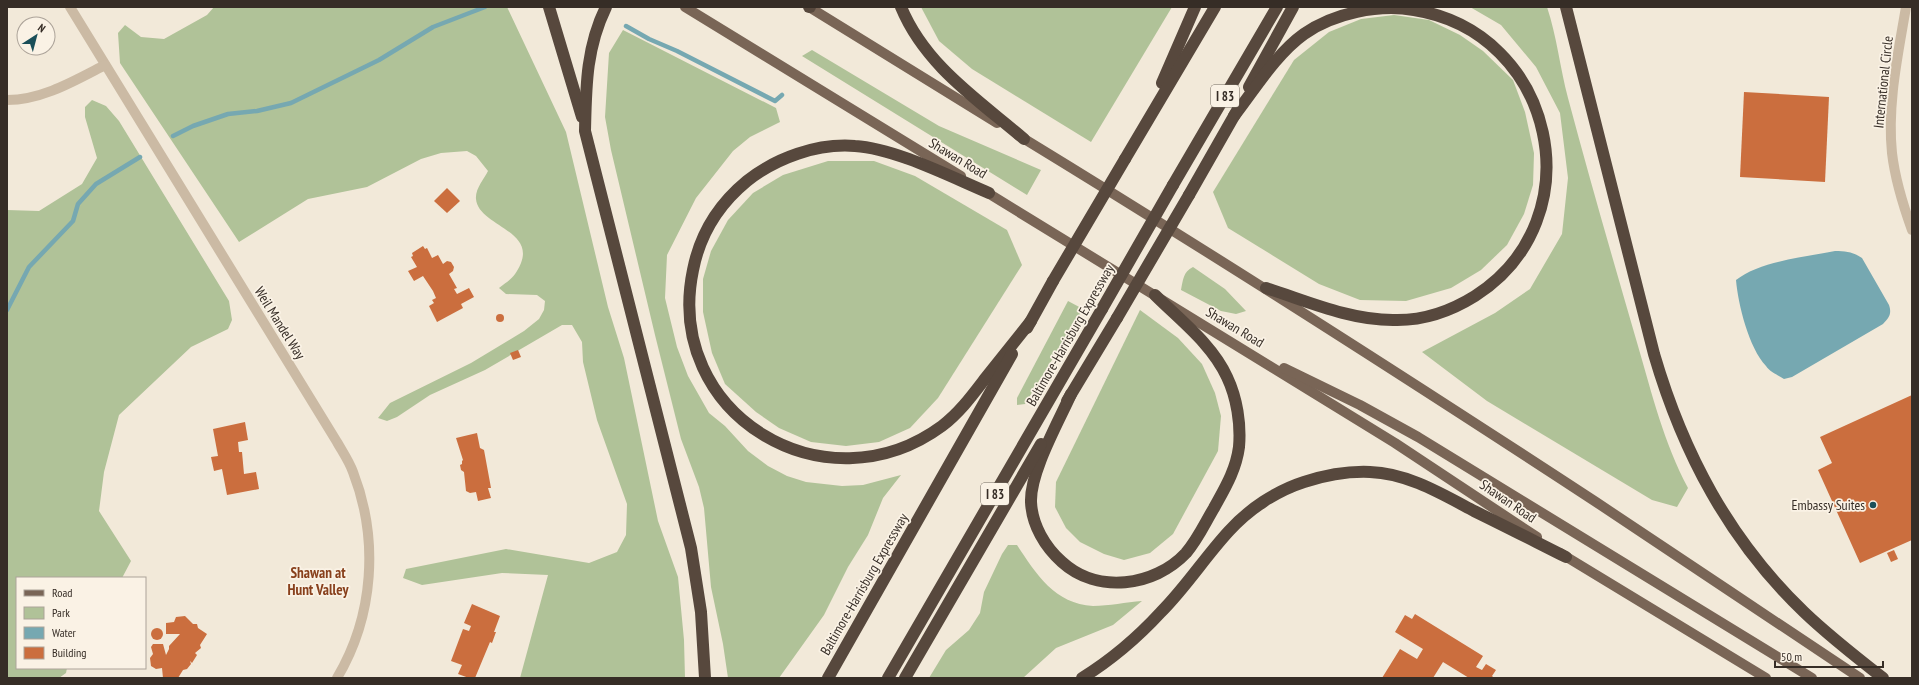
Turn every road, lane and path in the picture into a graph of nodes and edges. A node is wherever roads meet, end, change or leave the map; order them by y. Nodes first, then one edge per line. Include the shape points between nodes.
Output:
1 (70, 7) edge
2 (549, 7) edge
3 (606, 7) edge
4 (685, 7) edge
5 (809, 7) edge
6 (901, 7) edge
7 (1196, 7) edge
8 (1215, 7) edge
9 (1277, 7) edge
10 (1293, 7) edge
11 (1566, 7) edge
12 (1906, 7) edge
13 (104, 65) junction
14 (7, 100) edge
15 (1234, 116) junction
16 (586, 132) junction
17 (1140, 133) junction
18 (1024, 139) junction
19 (989, 193) junction
20 (1912, 230) edge
21 (1266, 288) junction
22 (1155, 295) junction
23 (1031, 321) junction
24 (1232, 342) junction
25 (1071, 394) junction
26 (1566, 557) junction
27 (337, 678) edge
28 (705, 678) edge
29 (828, 678) edge
30 (888, 678) edge
31 (905, 678) edge
32 (1082, 678) edge
33 (1766, 678) edge
34 (1812, 678) edge
35 (1860, 678) edge
36 (1883, 678) edge

1 - 13 street, Weil Mandel Way
2 - 16 highway
3 - 16 highway via 589,58
4 - 19 main road, Shawan Road
5 - 18 main road
6 - 18 highway via 924,49 941,69
7 - 17 highway
8 - 17 highway, Baltimore-Harrisburg Expressway
9 - 30 highway, Baltimore-Harrisburg Expressway / I 83, bridge
10 - 15 highway
11 - 36 highway via 1654,354 1667,398 1690,452 1718,505 1767,572 1804,612
12 - 20 street, International Circle via 1896,66 1891,126 1897,182
13 - 14 street via 67,85 38,96
13 - 27 street, Weil Mandel Way via 337,442 352,471 362,501 368,533 370,570 366,603 358,635
15 - 21 highway via 1282,53 1322,23 1346,15 1387,8 1407,9 1430,12 1459,24 1482,37 1500,52 1512,64 1536,105 1546,144 1547,166 1541,208 1523,249 1497,280 1460,305 1418,318 1374,320 1344,314
15 - 25 highway, bridge
16 - 28 highway via 691,548 701,612
17 - 23 highway, Baltimore-Harrisburg Expressway, bridge
18 - 21 main road
19 - 22 main road, Shawan Road
19 - 23 highway via 904,158 855,146 814,149 774,163 756,174 725,202 702,239 695,259 690,289 690,320 695,348 714,388 738,417 753,430 772,441 809,455 853,459 904,448 943,425 958,412
21 - 35 main road via 1598,503
22 - 24 main road, Shawan Road
22 - 25 highway via 1217,359 1234,394 1239,428 1239,447 1230,481 1195,541 1185,553 1159,573 1143,580 1125,583 1104,582 1069,569 1054,556 1042,539 1031,503 1033,484
23 - 29 highway, Baltimore-Harrisburg Expressway
24 - 26 main road, Shawan Road via 1395,443
24 - 34 main road via 1360,405 1418,438
25 - 31 highway
26 - 32 highway via 1426,486 1399,477 1371,472 1346,472 1321,477 1295,485 1248,512 1229,531 1162,612 1114,656
26 - 33 main road, Shawan Road

